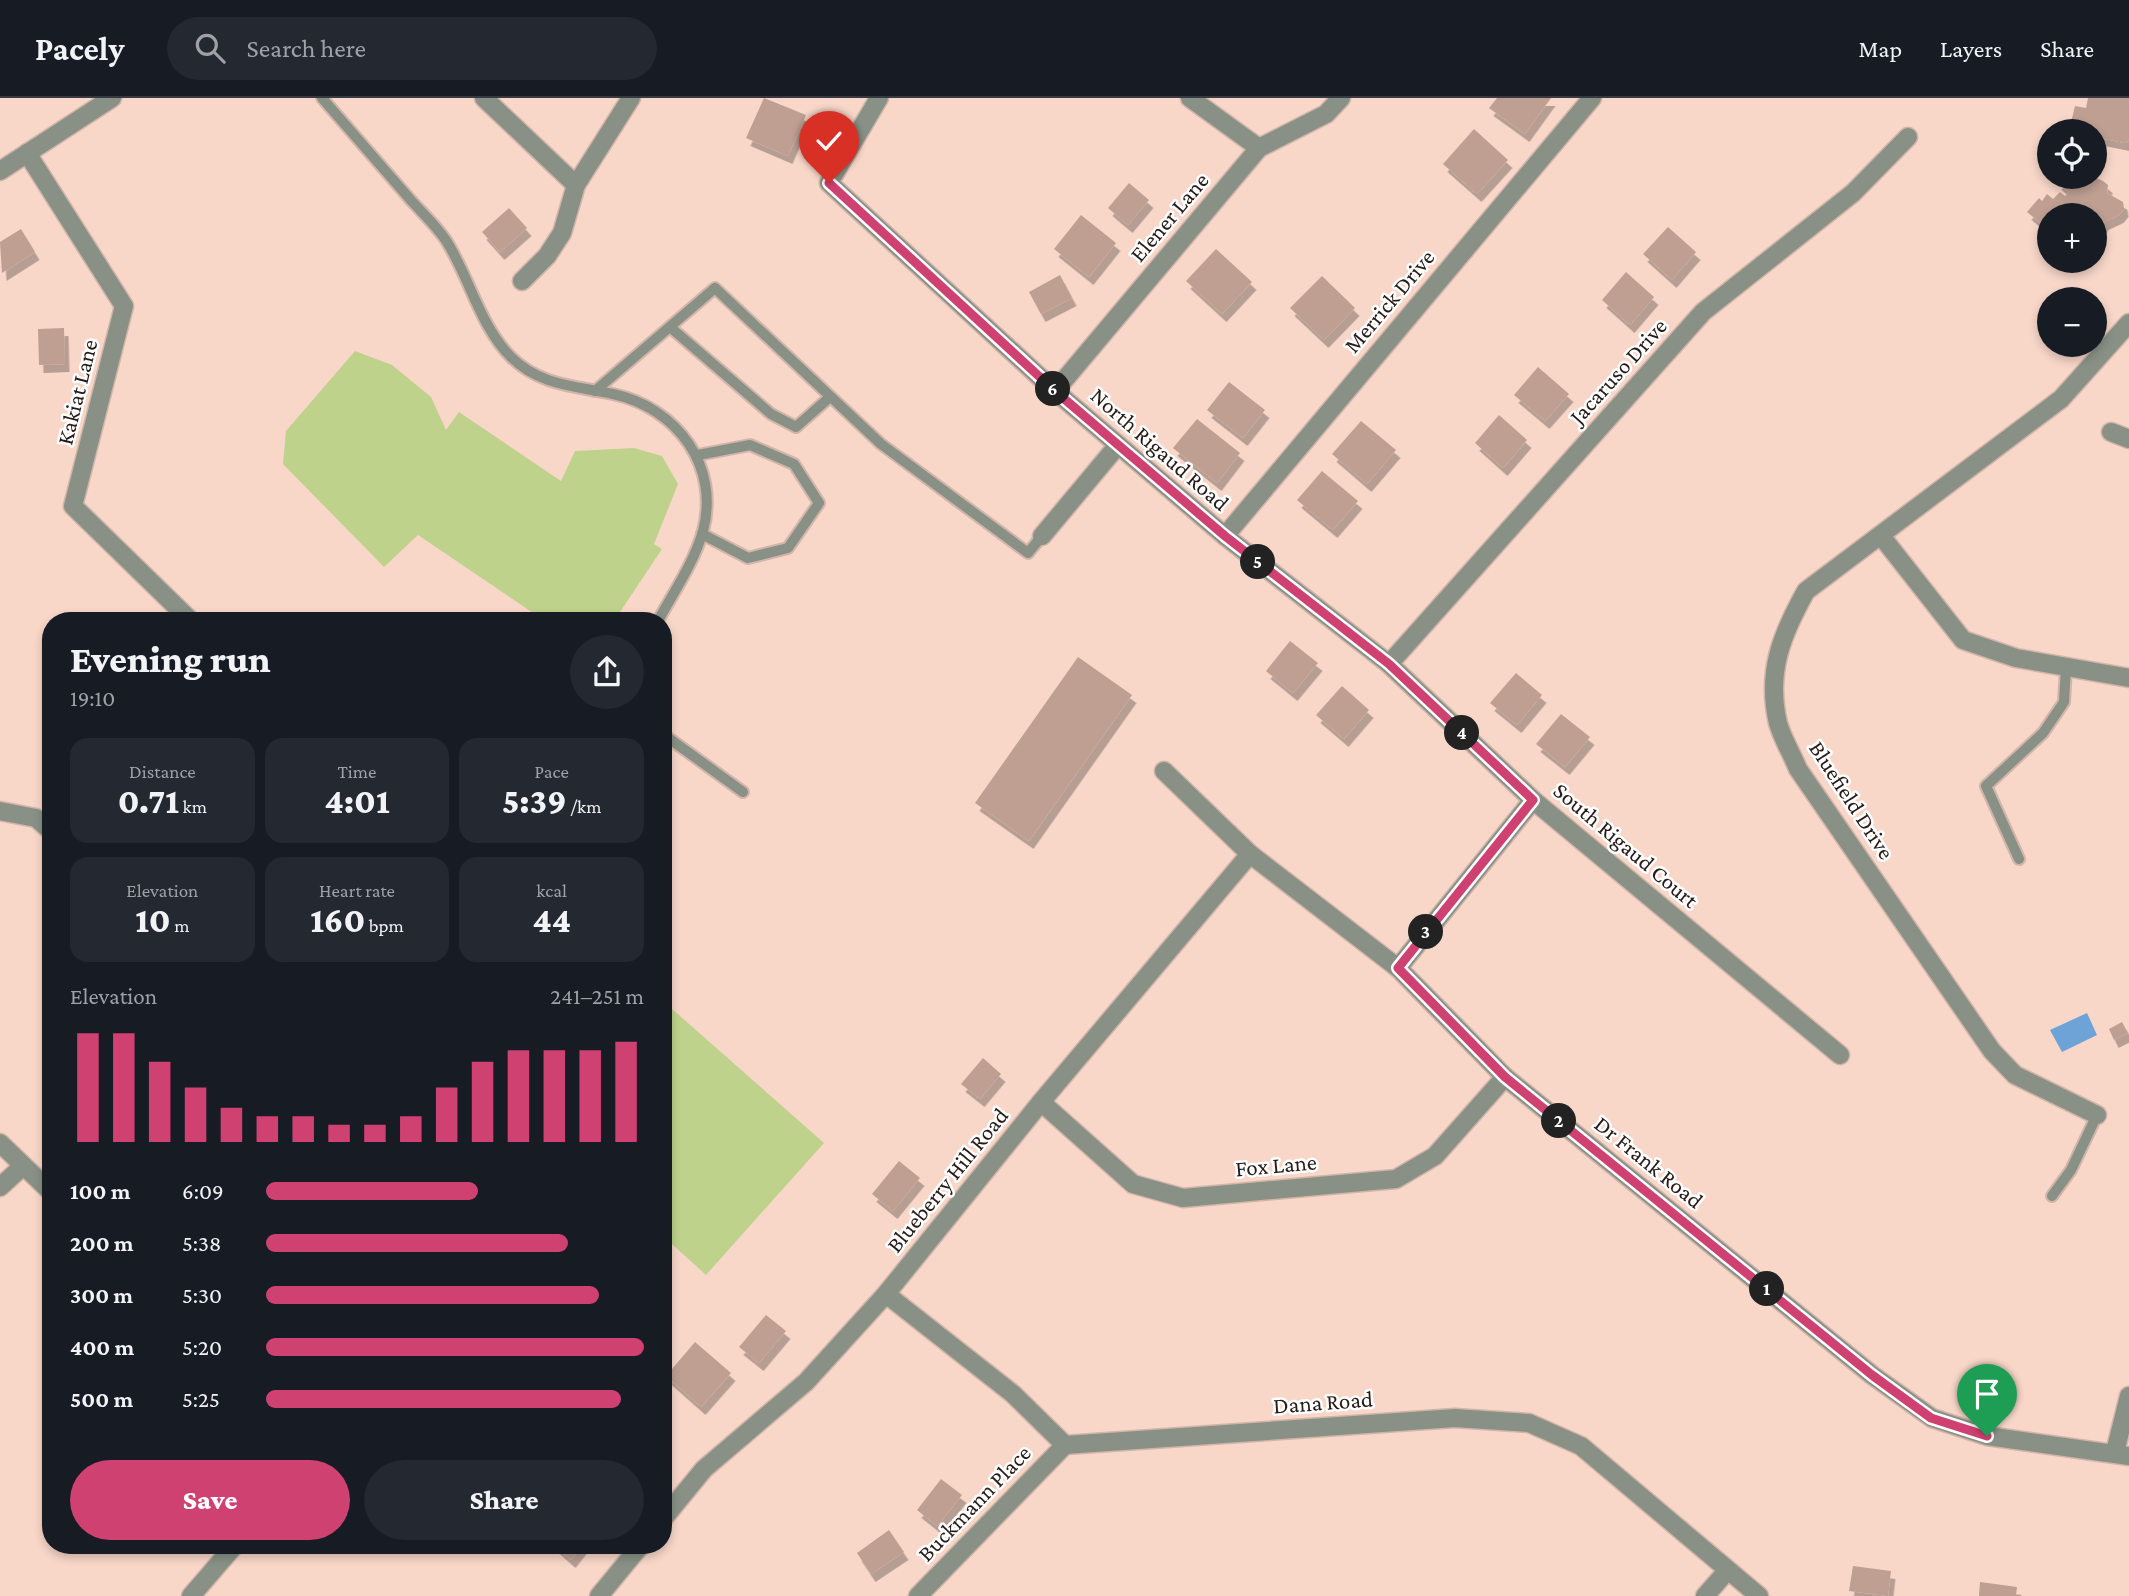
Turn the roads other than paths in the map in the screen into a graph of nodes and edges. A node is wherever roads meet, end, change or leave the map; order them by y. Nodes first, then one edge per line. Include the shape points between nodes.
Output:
1 (112, 98) edge
2 (323, 98) edge
3 (484, 98) edge
4 (631, 98) edge
5 (879, 98) edge
6 (1190, 98) edge
7 (1341, 98) edge
8 (1591, 98) edge
9 (1908, 137) dead end
10 (1259, 148) junction
11 (27, 153) junction
12 (0, 172) edge
13 (576, 185) junction
14 (522, 281) dead end
15 (2129, 323) edge
16 (670, 327) junction
17 (595, 391) junction
18 (1055, 391) junction
19 (830, 397) junction
20 (2111, 432) dead end
21 (2129, 439) edge
22 (1118, 445) junction
23 (698, 455) junction
24 (702, 534) junction
25 (1042, 536) joint
26 (1225, 536) junction
27 (1882, 537) junction
28 (182, 612) edge
29 (663, 612) edge
30 (1389, 664) junction
31 (2066, 667) junction
32 (2129, 678) edge
33 (672, 741) edge
34 (1164, 771) dead end
35 (743, 792) dead end
36 (1533, 800) junction
37 (0, 811) edge
38 (42, 823) edge
39 (1250, 854) junction
40 (2019, 859) dead end
41 (1398, 968) junction
42 (1840, 1055) dead end
43 (1505, 1077) junction
44 (1041, 1102) junction
45 (2097, 1115) joint
46 (0, 1143) edge
47 (23, 1166) junction
48 (42, 1184) edge
49 (0, 1188) edge
50 (2052, 1196) dead end
51 (886, 1294) junction
52 (2129, 1396) edge
53 (1065, 1445) junction
54 (2122, 1454) edge
55 (672, 1507) edge
56 (227, 1554) edge
57 (634, 1554) edge
58 (1727, 1571) junction
59 (191, 1596) edge
60 (599, 1596) edge
61 (918, 1596) edge
62 (1705, 1596) edge
63 (1759, 1596) edge

1 - 11 street
2 - 17 lane via 446,241 498,343 531,373 559,386
3 - 13 street
4 - 13 street
5 - 18 street, North Rigaud Road via 829,183
6 - 10 street
7 - 10 street, Elener Lane via 1325,114
8 - 26 street, Merrick Drive
9 - 30 street, Jacaruso Drive via 1853,193 1703,312
10 - 18 street, Elener Lane
11 - 12 street
11 - 28 street, Kakiat Lane via 124,306 73,506
13 - 14 street via 562,233
15 - 27 street, Bluefield Drive via 2061,398
16 - 17 lane
16 - 19 lane via 771,414 796,427
16 - 19 lane via 715,288
17 - 23 lane via 650,408 673,424
18 - 22 street, North Rigaud Road
19 - 25 lane via 881,444 1028,554
20 - 21 street
22 - 25 street
22 - 26 street, North Rigaud Road
23 - 24 lane via 707,509
23 - 24 lane via 750,445 794,464 819,503 788,548 748,558
24 - 29 lane
26 - 30 street, North Rigaud Road
27 - 31 street via 1963,640 2016,658
27 - 45 street, Bluefield Drive via 1806,591 1783,631 1774,672 1778,723 1798,769 1992,1051 2015,1075
30 - 36 street, South Rigaud Court
31 - 32 street
31 - 40 lane via 2064,702 2043,733 1986,786
33 - 35 lane
34 - 39 street, Dr Frank Road
36 - 41 street
36 - 42 street, South Rigaud Court
37 - 38 street
39 - 41 street, Dr Frank Road
39 - 44 street, Blueberry Hill Road
41 - 43 street, Dr Frank Road
43 - 44 street, Fox Lane via 1435,1156 1396,1179 1183,1198 1133,1184
43 - 54 street, Dr Frank Road via 1931,1418 1987,1436
44 - 51 street, Blueberry Hill Road
45 - 50 lane via 2071,1170
46 - 47 street
47 - 48 street
47 - 49 street
51 - 53 street via 1013,1394
51 - 55 street, Blueberry Hill Road via 806,1382 704,1469
52 - 54 street
53 - 58 street, Dana Road via 1455,1418 1529,1423 1581,1446
53 - 61 street, Buckmann Place
56 - 59 street
57 - 60 street
58 - 62 street
58 - 63 street, Dana Road

